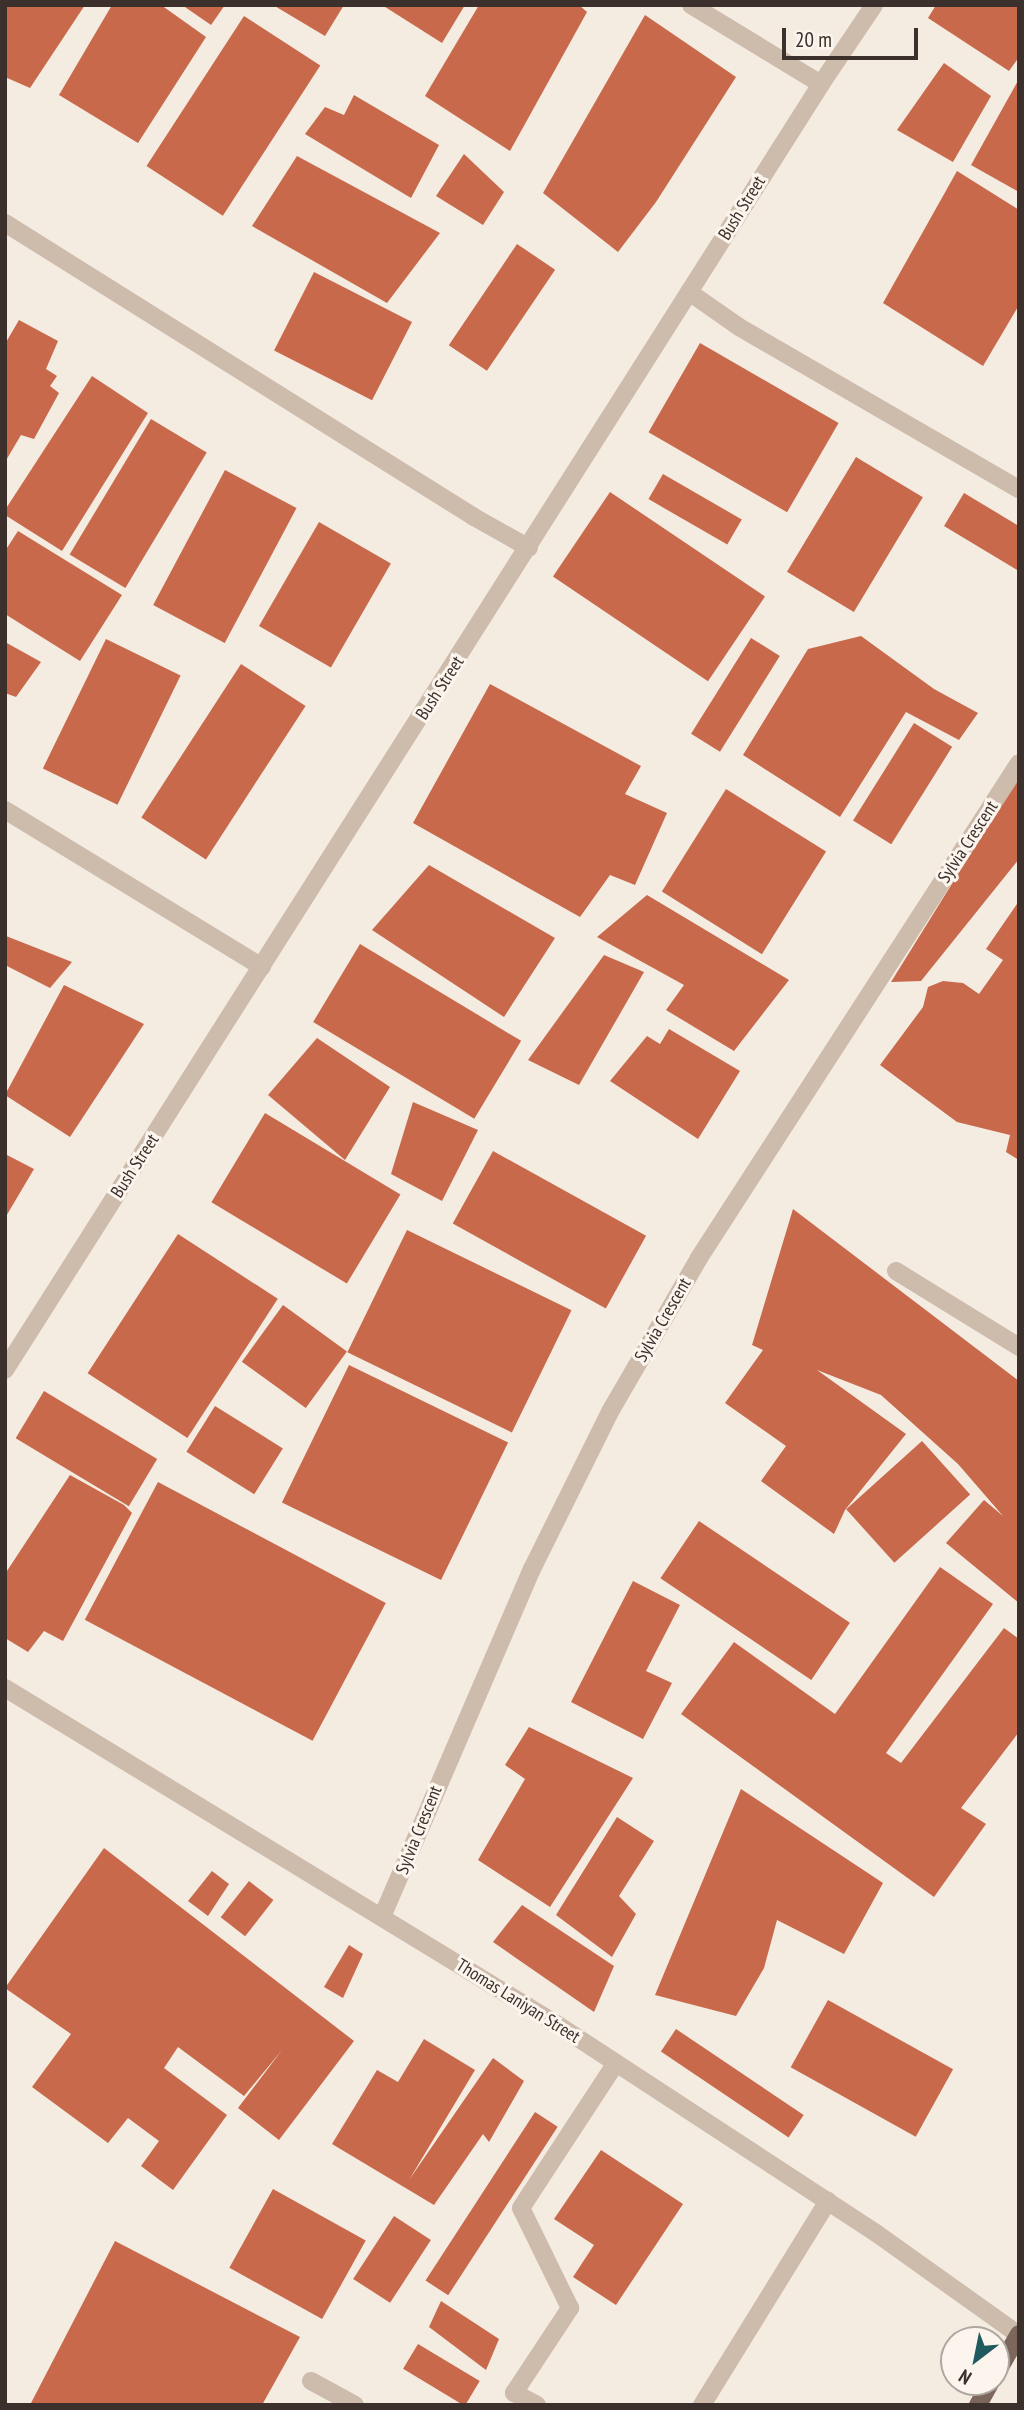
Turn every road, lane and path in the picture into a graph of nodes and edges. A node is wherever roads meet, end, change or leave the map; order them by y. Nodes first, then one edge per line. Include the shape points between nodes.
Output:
1 (691, 5) edge
2 (874, 5) edge
3 (821, 85) junction
4 (5, 223) edge
5 (689, 292) junction
6 (1019, 489) edge
7 (529, 548) junction
8 (1019, 763) edge
9 (5, 810) edge
10 (262, 967) junction
11 (896, 1271) dead end
12 (1019, 1347) edge
13 (5, 1370) edge
14 (5, 1688) edge
15 (383, 1917) junction
16 (616, 2063) junction
17 (828, 2201) junction
18 (1019, 2334) edge
19 (1010, 2350) edge
20 (310, 2381) dead end
21 (355, 2405) edge
22 (537, 2405) edge
23 (702, 2405) edge

1 - 3 street
2 - 3 street, Bush Street
3 - 5 street, Bush Street
4 - 7 street
5 - 6 street via 739,327
5 - 7 street, Bush Street
7 - 10 street, Bush Street
8 - 15 street, Sylvia Crescent via 699,1258 611,1410 532,1569
9 - 10 street
10 - 13 street, Bush Street
11 - 12 street
14 - 15 street, Thomas Laniyan Street
15 - 16 street, Thomas Laniyan Street
16 - 17 street, Thomas Laniyan Street
16 - 22 street via 521,2208 570,2308 514,2393
17 - 18 street, Thomas Laniyan Street
17 - 23 street
18 - 19 main road
20 - 21 street

